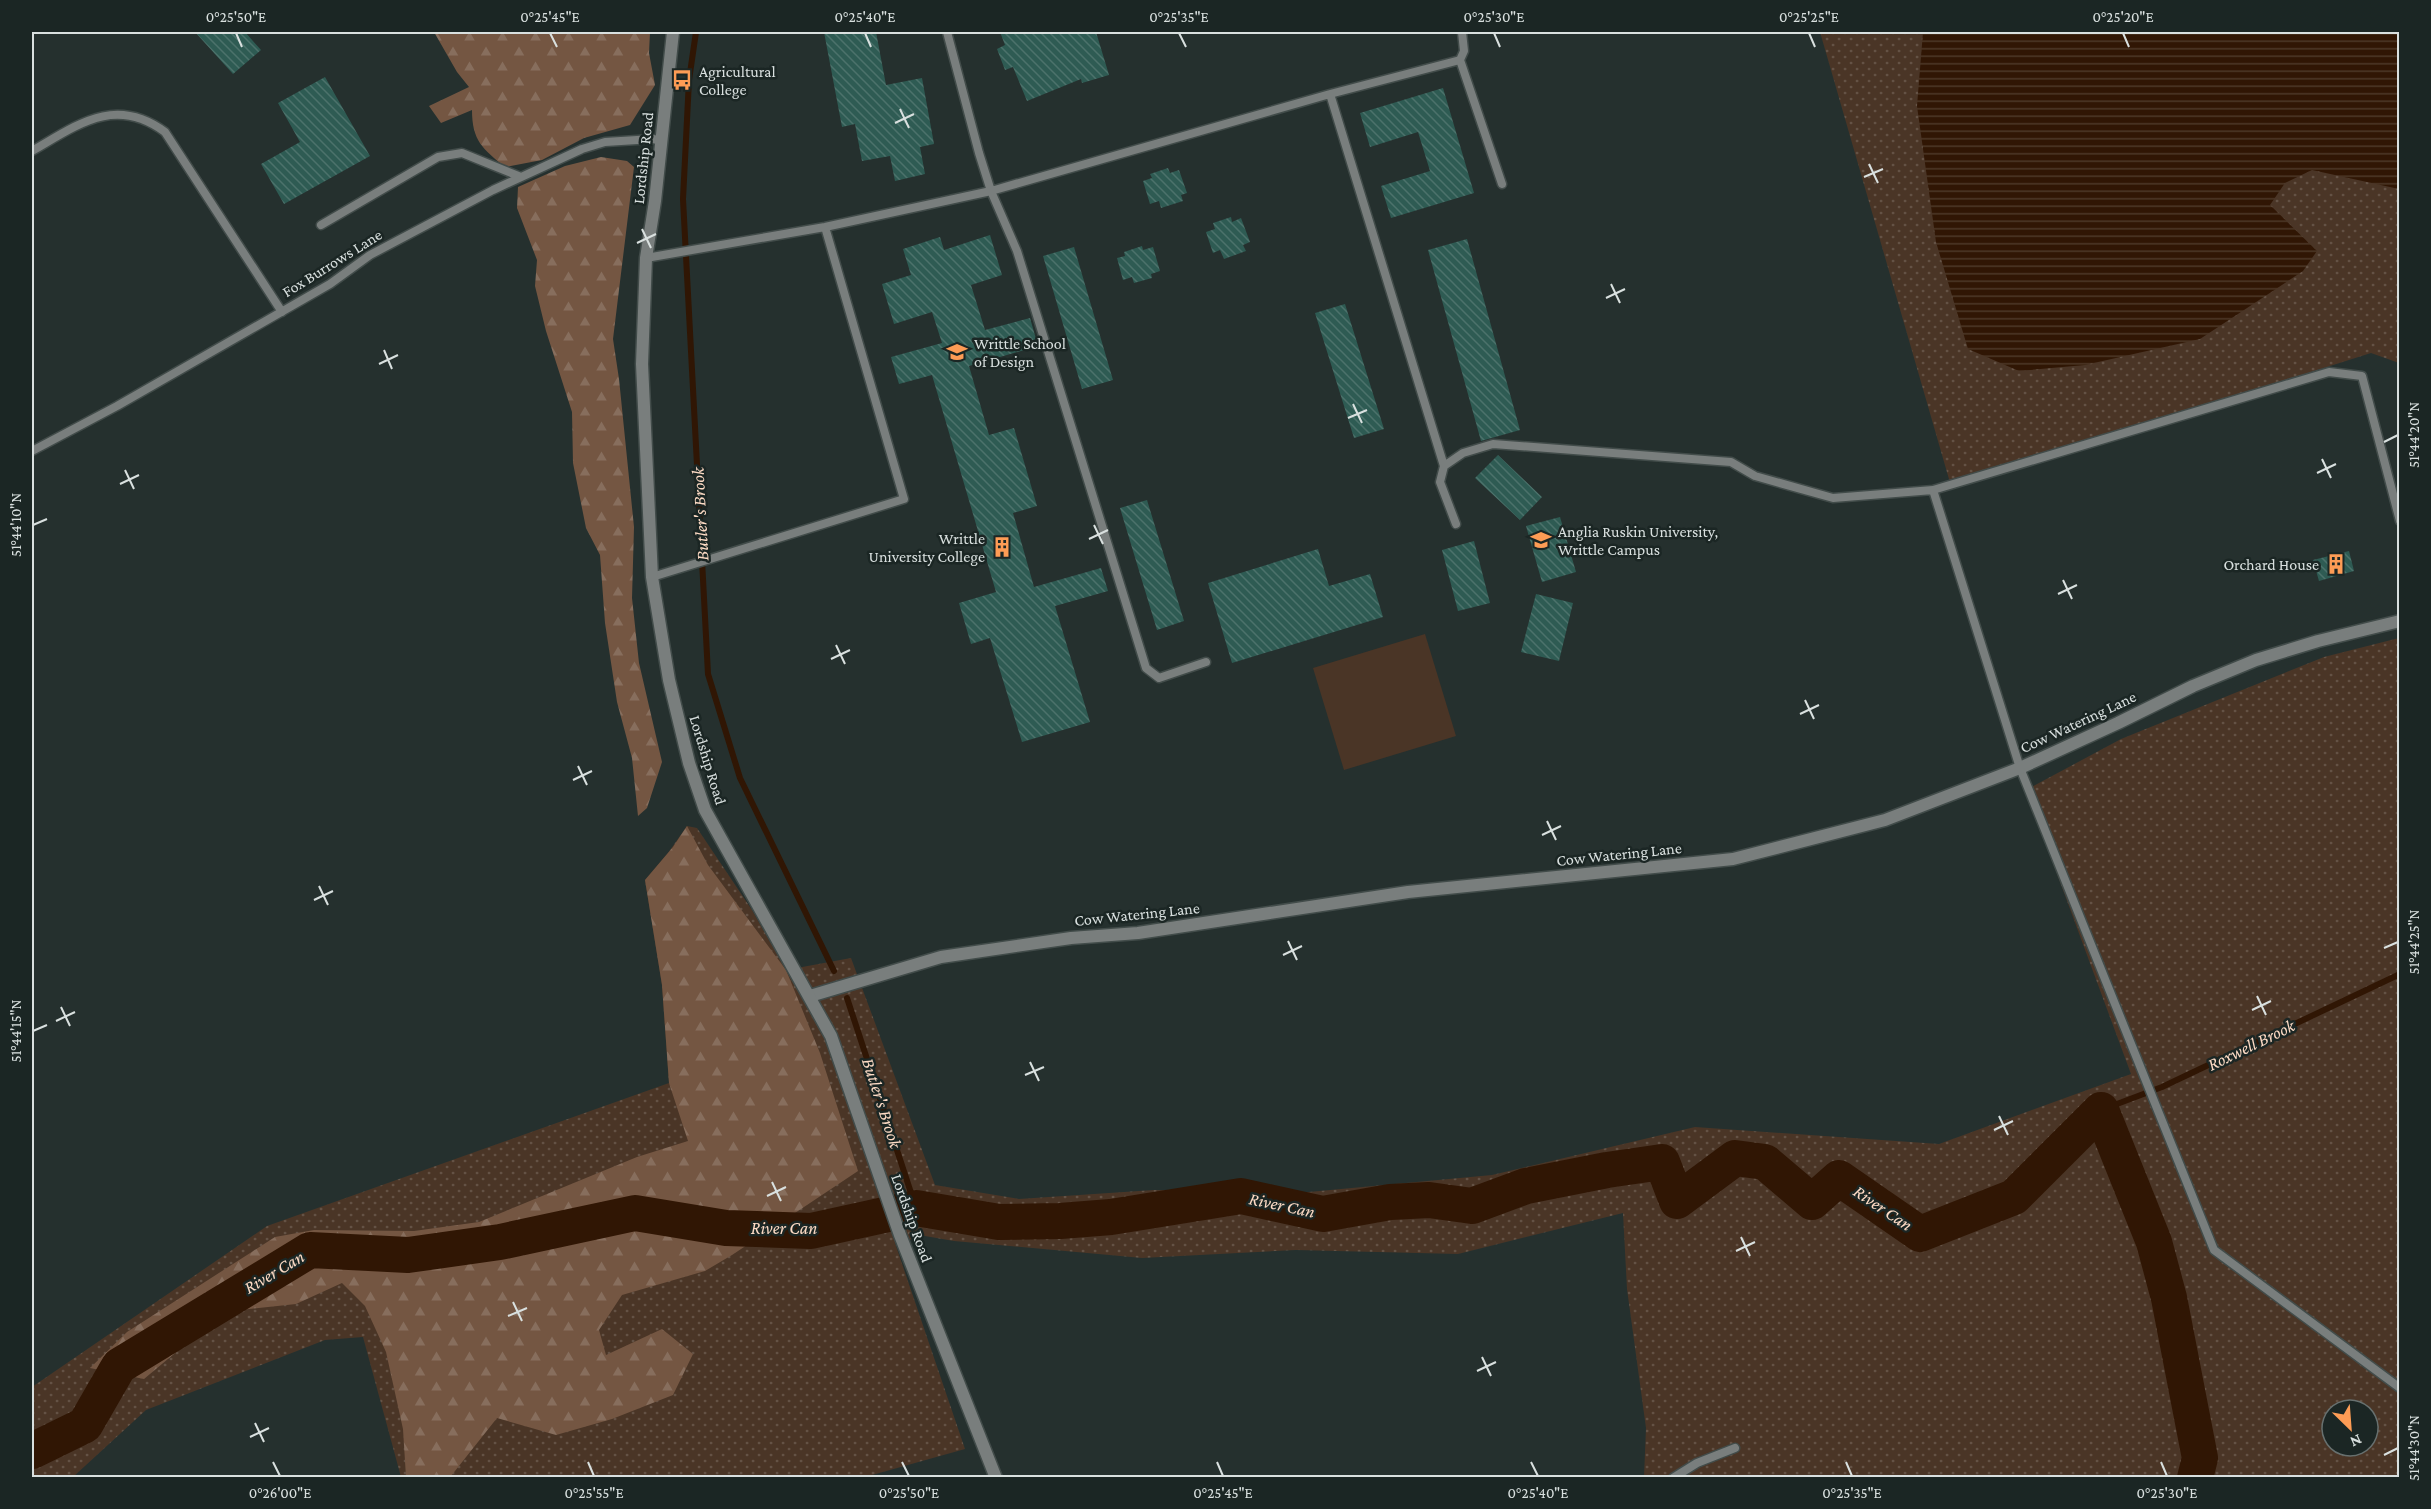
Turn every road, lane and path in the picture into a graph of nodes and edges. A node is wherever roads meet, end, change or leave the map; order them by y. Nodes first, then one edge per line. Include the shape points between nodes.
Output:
1 (673, 32) edge
2 (947, 32) edge
3 (1462, 32) edge
4 (1460, 60) junction
5 (1330, 94) junction
6 (662, 141) junction
7 (32, 151) edge
8 (521, 177) junction
9 (1502, 184) dead end
10 (991, 191) junction
11 (321, 225) dead end
12 (825, 228) junction
13 (646, 258) junction
14 (282, 312) junction
15 (32, 451) edge
16 (1444, 466) junction
17 (1933, 490) junction
18 (2397, 503) edge
19 (2400, 521) edge
20 (1456, 524) dead end
21 (652, 577) junction
22 (2400, 621) edge
23 (1206, 662) dead end
24 (2020, 768) junction
25 (810, 996) junction
26 (2400, 1388) edge
27 (1735, 1448) dead end
28 (996, 1478) edge
29 (1673, 1478) edge

1 - 6 street, Lordship Road
2 - 10 lane
3 - 4 lane via 1464,51
4 - 5 lane
4 - 9 lane
5 - 10 lane
5 - 16 lane
6 - 8 lane, Fox Burrows Lane via 604,142
6 - 13 street, Lordship Road
7 - 14 lane via 92,118 127,115 148,119 165,132
8 - 11 lane via 462,153 438,157
8 - 14 lane, Fox Burrows Lane via 370,255
10 - 12 lane
10 - 23 lane via 1017,251 1146,668 1159,678
12 - 13 lane
12 - 21 lane via 904,499
13 - 21 street, Lordship Road via 642,364
14 - 15 lane, Fox Burrows Lane
16 - 17 lane via 1463,453 1493,444 1731,462 1755,476 1833,498
16 - 20 lane via 1440,483
17 - 18 lane via 2329,372 2362,376
17 - 24 lane
18 - 19 lane
21 - 25 street, Lordship Road via 669,680 705,810
22 - 24 street, Cow Watering Lane via 2256,660
24 - 25 street, Cow Watering Lane via 1885,820 1733,859 1408,892 1138,933 1071,938 952,956
24 - 26 lane via 2214,1250
25 - 28 street, Lordship Road via 831,1036 900,1235
27 - 29 lane via 1696,1463

